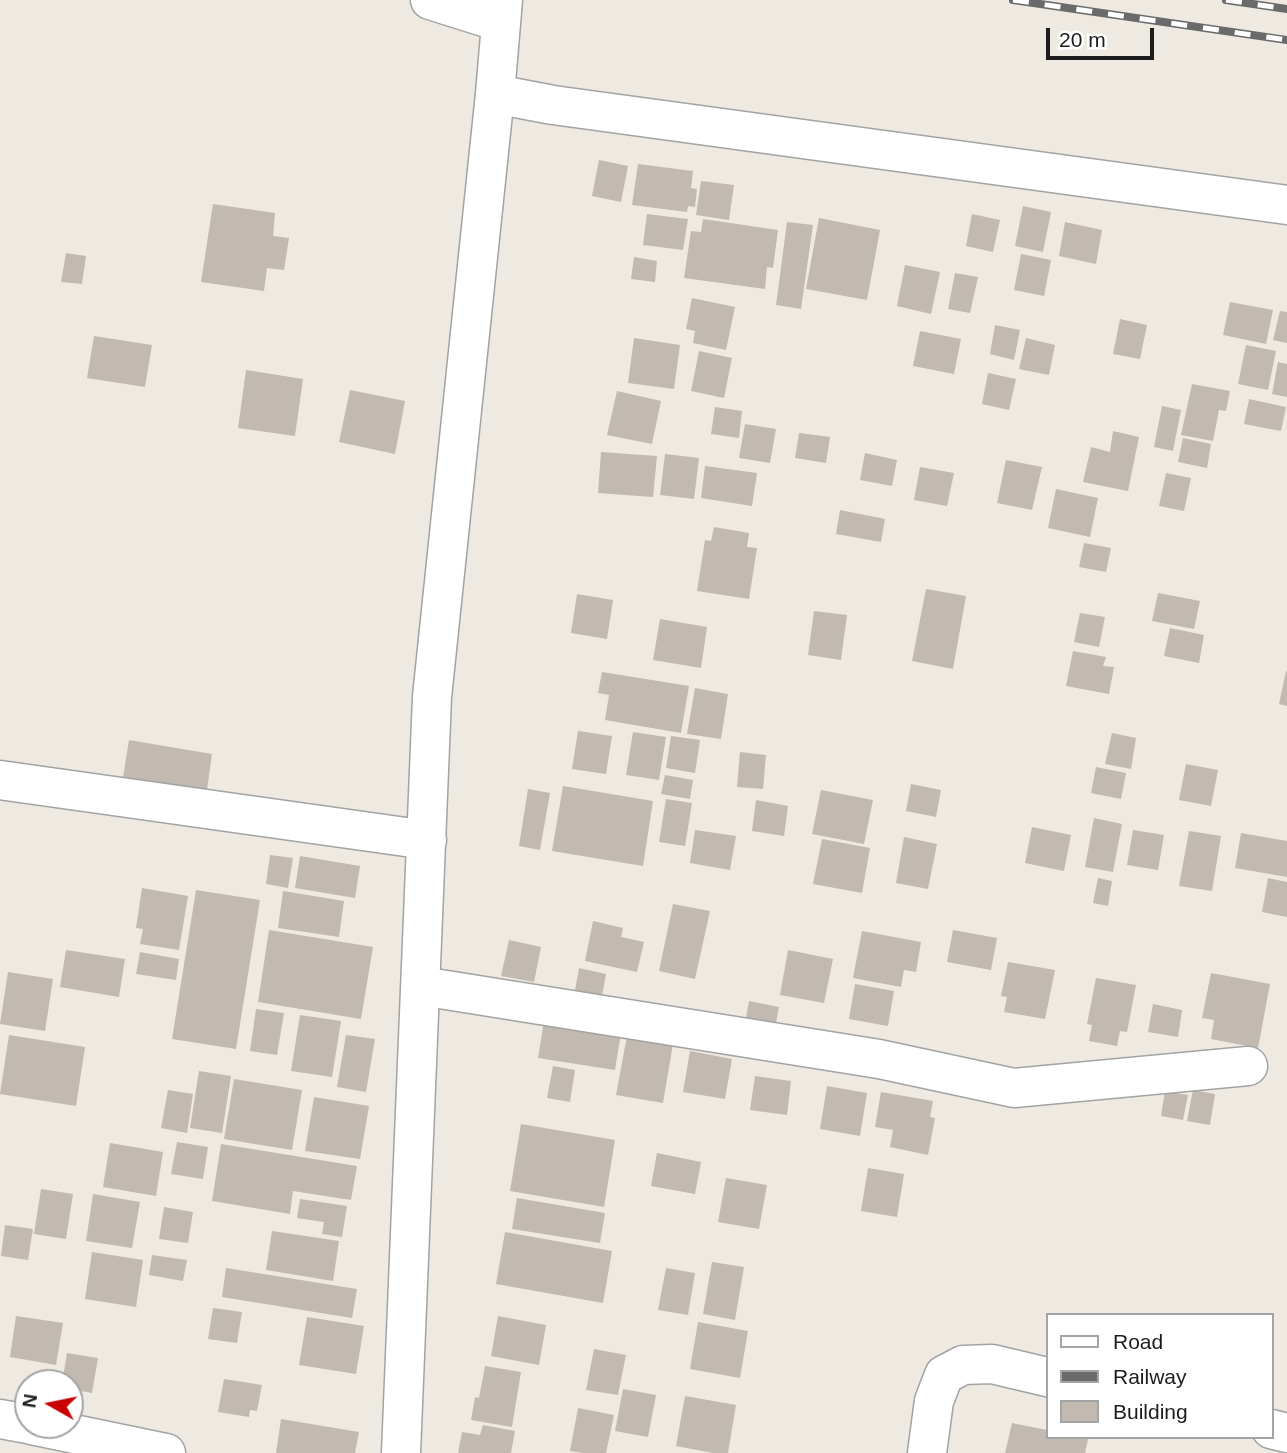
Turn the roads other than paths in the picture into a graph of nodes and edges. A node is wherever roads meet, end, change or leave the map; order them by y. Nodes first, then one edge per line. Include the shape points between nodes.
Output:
1 (430, 0) edge
2 (502, 11) edge
3 (495, 94) junction
4 (1287, 205) edge
5 (0, 780) edge
6 (427, 840) junction
7 (421, 986) junction
8 (1248, 1066) dead end
9 (1046, 1377) edge
10 (84, 1436) edge
11 (166, 1453) edge
12 (401, 1453) edge
13 (927, 1453) edge

1 - 2 street
2 - 3 street
3 - 4 street
3 - 6 street via 432,697
5 - 6 street
6 - 7 street
7 - 8 street via 879,1059 1014,1088
7 - 12 street
9 - 13 street via 992,1364 963,1365 944,1375 934,1401
10 - 11 street

